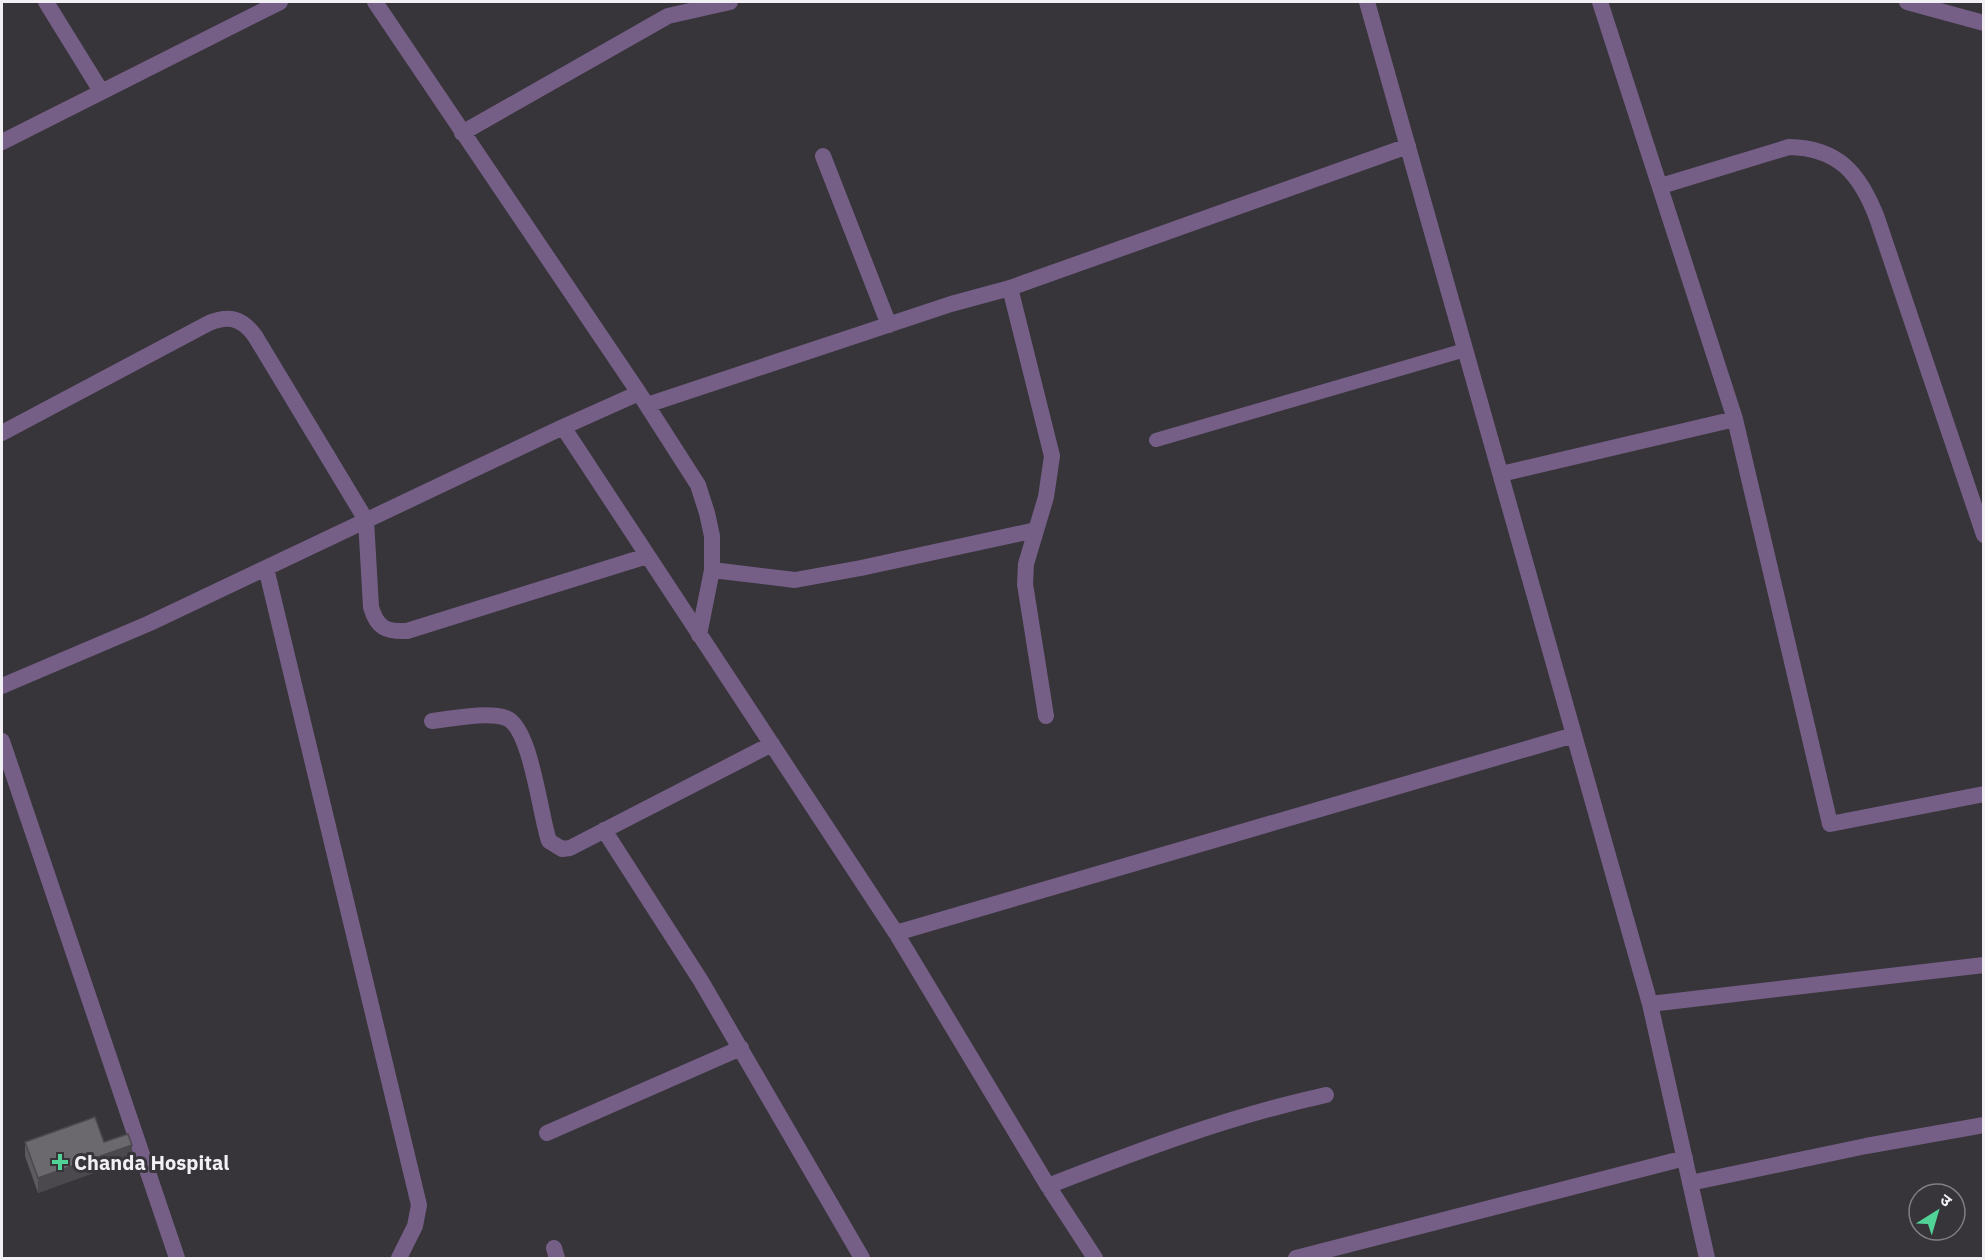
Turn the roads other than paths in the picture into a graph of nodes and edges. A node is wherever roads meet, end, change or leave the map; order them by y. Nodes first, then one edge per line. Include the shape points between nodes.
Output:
1 (46, 2) edge
2 (280, 2) edge
3 (375, 2) edge
4 (730, 2) edge
5 (1367, 2) edge
6 (1600, 2) edge
7 (1907, 2) edge
8 (1983, 23) edge
9 (101, 91) junction
10 (462, 133) junction
11 (2, 142) edge
12 (1408, 146) junction
13 (823, 156) dead end
14 (1661, 186) junction
15 (1010, 288) junction
16 (889, 325) junction
17 (1465, 350) junction
18 (643, 399) junction
19 (1735, 419) junction
20 (563, 427) junction
21 (2, 433) edge
22 (1156, 440) dead end
23 (1501, 474) junction
24 (366, 520) junction
25 (1036, 530) junction
26 (1983, 536) edge
27 (647, 556) junction
28 (266, 568) junction
29 (712, 570) junction
30 (699, 635) junction
31 (2, 686) edge
32 (1047, 716) dead end
33 (432, 721) dead end
34 (1574, 735) junction
35 (2, 741) edge
36 (772, 744) junction
37 (1983, 794) edge
38 (604, 830) junction
39 (896, 933) junction
40 (1983, 965) edge
41 (1650, 1004) junction
42 (741, 1048) junction
43 (1326, 1095) dead end
44 (1983, 1125) edge
45 (547, 1133) dead end
46 (1685, 1158) junction
47 (1690, 1183) junction
48 (1048, 1186) junction
49 (177, 1258) edge
50 (399, 1258) edge
51 (862, 1258) edge
52 (1095, 1258) edge
53 (1296, 1258) edge
54 (1707, 1258) edge

1 - 9 street
2 - 9 street
3 - 10 street
4 - 10 street via 668,16
5 - 12 street
6 - 14 street
7 - 8 street
9 - 11 street
10 - 18 street
12 - 15 street
12 - 17 street
13 - 16 street
14 - 19 street
14 - 26 street via 1789,147 1825,153 1847,166 1870,199
15 - 16 street
15 - 25 street via 1052,456
16 - 18 street
17 - 22 lane
17 - 23 street
18 - 20 street
18 - 29 street via 698,485 712,536
19 - 23 street
19 - 37 street via 1830,824
20 - 24 street
20 - 27 street
21 - 24 street via 209,324 220,319 240,320 255,336
23 - 34 street
24 - 27 street via 371,607 381,627 393,632 407,631
24 - 28 street
25 - 29 street via 795,580
25 - 32 street via 1024,584
27 - 30 street
28 - 31 street
28 - 50 street via 419,1205 415,1226
29 - 30 street
30 - 36 street
33 - 38 street via 493,715 506,718 515,724 526,745 549,842 562,849 570,848
34 - 39 street
34 - 41 street
35 - 49 street
36 - 38 street
36 - 39 street
38 - 42 street
39 - 48 street
40 - 41 street
41 - 46 street
42 - 45 street
42 - 51 street
43 - 48 street via 1274,1106 1181,1135
44 - 47 street
46 - 47 street
46 - 53 street
47 - 54 street
48 - 52 street

